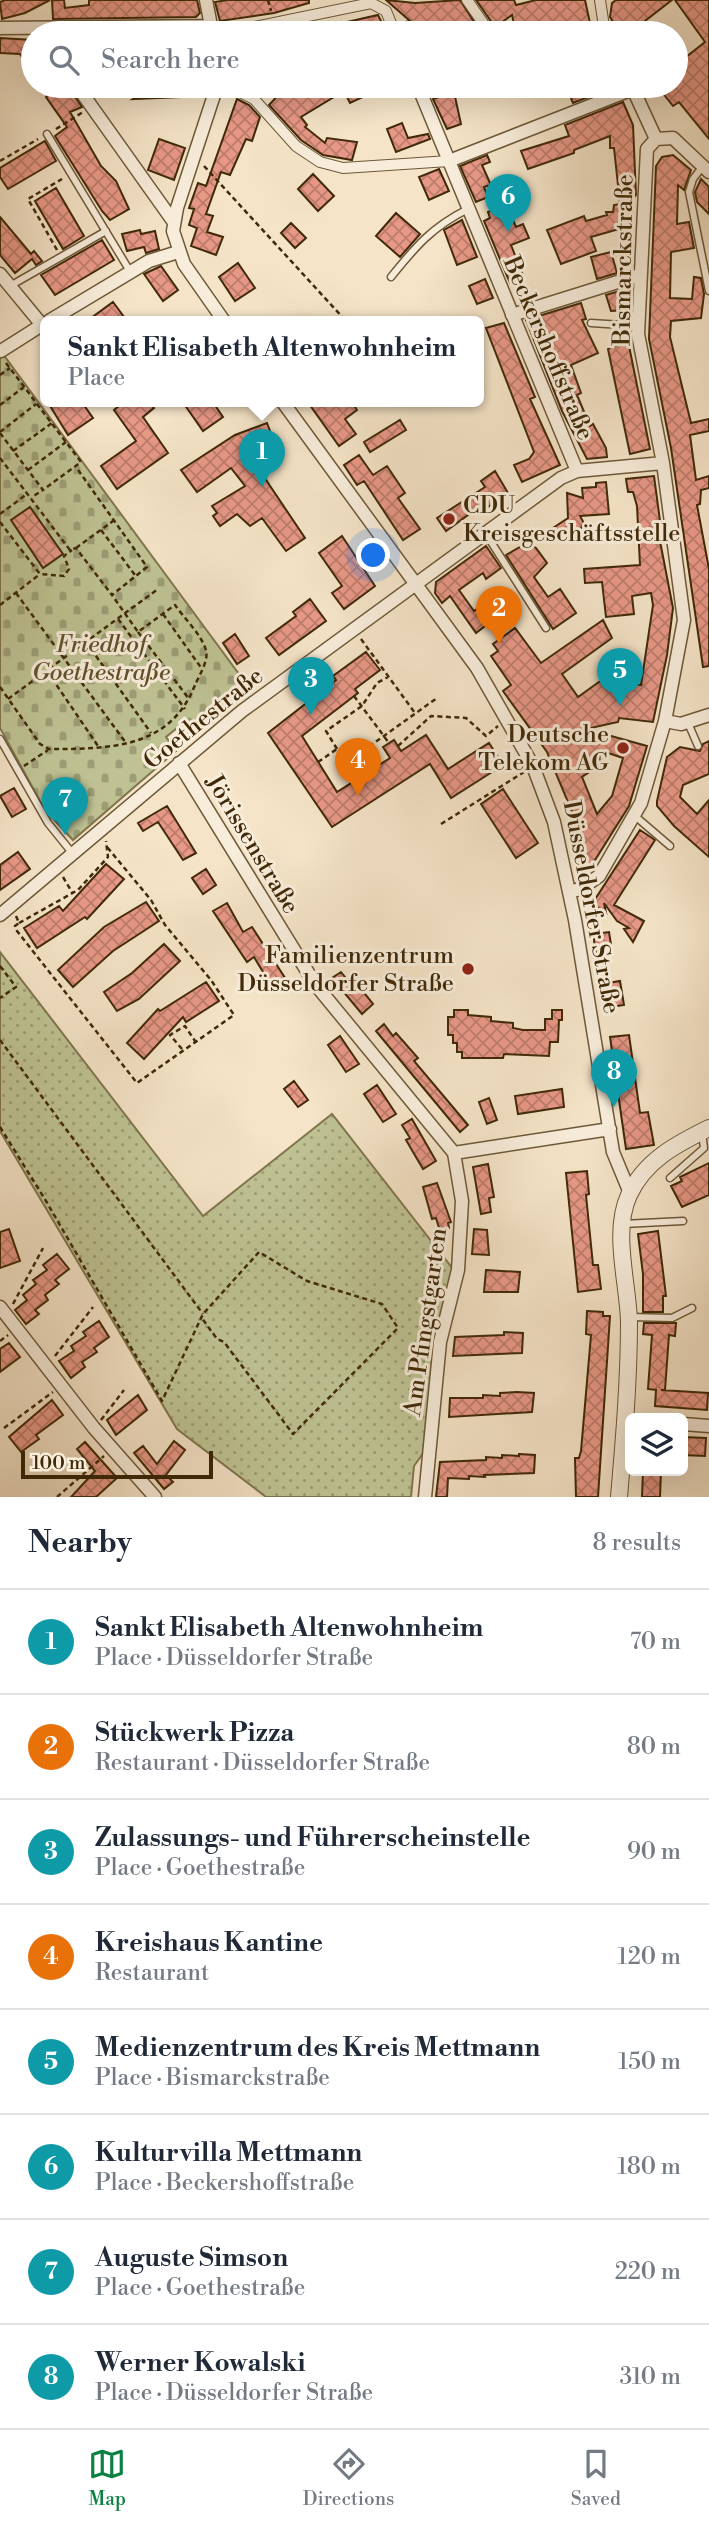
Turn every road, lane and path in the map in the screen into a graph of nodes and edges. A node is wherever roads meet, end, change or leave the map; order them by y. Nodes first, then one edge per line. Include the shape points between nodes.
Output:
1 (206, 0) edge
2 (467, 0) edge
3 (372, 1) edge
4 (602, 1) edge
5 (215, 21) edge
6 (270, 21) edge
7 (390, 21) edge
8 (482, 21) edge
9 (603, 21) edge
10 (0, 28) edge
11 (21, 30) edge
12 (86, 98) edge
13 (213, 98) edge
14 (252, 98) edge
15 (423, 98) edge
16 (607, 98) edge
17 (637, 98) edge
18 (47, 134) dead end
19 (656, 139) junction
20 (195, 156) junction
21 (449, 161) junction
22 (706, 169) edge
23 (71, 174) junction
24 (468, 209) junction
25 (173, 221) junction
26 (106, 231) junction
27 (178, 252) junction
28 (60, 256) junction
29 (131, 273) junction
30 (0, 274) edge
31 (640, 275) junction
32 (391, 277) dead end
33 (10, 286) junction
34 (709, 291) edge
35 (512, 314) junction
36 (57, 316) edge
37 (221, 316) edge
38 (340, 316) edge
39 (40, 318) edge
40 (591, 323) dead end
41 (40, 326) edge
42 (638, 327) junction
43 (1, 353) edge
44 (10, 368) junction
45 (0, 375) edge
46 (24, 387) junction
47 (37, 404) junction
48 (0, 405) edge
49 (286, 407) edge
50 (51, 423) junction
51 (0, 433) edge
52 (66, 442) junction
53 (13, 451) junction
54 (0, 458) edge
55 (663, 463) junction
56 (76, 467) junction
57 (28, 470) junction
58 (577, 471) junction
59 (43, 490) junction
60 (27, 494) junction
61 (32, 498) junction
62 (0, 514) edge
63 (113, 521) junction
64 (0, 522) edge
65 (101, 530) junction
66 (485, 532) junction
67 (74, 549) junction
68 (40, 574) junction
69 (135, 576) junction
70 (414, 582) junction
71 (158, 589) dead end
72 (16, 593) junction
73 (112, 595) junction
74 (0, 605) edge
75 (124, 613) junction
76 (163, 614) junction
77 (118, 618) junction
78 (353, 628) junction
79 (546, 628) dead end
80 (138, 632) junction
81 (86, 642) junction
82 (64, 658) junction
83 (202, 669) junction
84 (47, 671) junction
85 (388, 677) junction
86 (0, 687) edge
87 (354, 696) dead end
88 (436, 698) dead end
89 (8, 699) junction
90 (189, 700) junction
91 (362, 706) junction
92 (186, 709) junction
93 (416, 714) junction
94 (709, 715) edge
95 (665, 721) junction
96 (688, 723) junction
97 (152, 734) junction
98 (486, 736) dead end
99 (385, 737) junction
100 (0, 739) edge
101 (389, 743) dead end
102 (127, 744) junction
103 (98, 746) junction
104 (398, 746) dead end
105 (698, 746) dead end
106 (49, 749) junction
107 (337, 749) junction
108 (318, 762) dead end
109 (179, 763) junction
110 (533, 766) junction
111 (22, 768) dead end
112 (635, 816) junction
113 (441, 824) dead end
114 (105, 827) junction
115 (670, 846) dead end
116 (107, 847) junction
117 (73, 854) junction
118 (65, 880) dead end
119 (569, 892) junction
120 (73, 893) junction
121 (11, 906) junction
122 (0, 915) edge
123 (19, 923) junction
124 (0, 966) edge
125 (0, 998) edge
126 (0, 1040) edge
127 (195, 1041) junction
128 (183, 1051) junction
129 (0, 1127) edge
130 (610, 1129) junction
131 (705, 1130) edge
132 (454, 1153) junction
133 (670, 1178) dead end
134 (630, 1193) junction
135 (683, 1221) dead end
136 (623, 1224) junction
137 (43, 1248) dead end
138 (93, 1307) dead end
139 (692, 1308) dead end
140 (3, 1312) edge
141 (202, 1315) junction
142 (629, 1317) junction
143 (46, 1366) junction
144 (61, 1386) junction
145 (124, 1390) dead end
146 (628, 1413) edge
147 (688, 1424) edge
148 (709, 1426) edge
149 (4, 1428) dead end
150 (94, 1428) junction
151 (625, 1445) edge
152 (112, 1449) junction
153 (57, 1497) edge
154 (155, 1497) edge
155 (425, 1497) edge
156 (619, 1497) edge

1 - 5 street
2 - 8 street
3 - 6 street
3 - 7 street via 386,11
4 - 9 street
10 - 11 street
12 - 25 street
13 - 20 street
14 - 21 street via 296,146 320,162 343,168
15 - 21 street, Beckershoffstraße
16 - 21 street
17 - 19 street
18 - 23 lane
19 - 22 street via 673,138
19 - 31 street, Bismarckstraße via 646,154
20 - 25 street
20 - 38 path
21 - 24 street, Beckershoffstraße
22 - 34 lane via 693,179 689,192
23 - 26 lane
23 - 28 path via 28,199
24 - 32 lane via 424,236
24 - 35 street, Beckershoffstraße
25 - 27 street
26 - 28 lane
26 - 29 lane
27 - 29 street via 149,261
27 - 37 street
28 - 33 lane
29 - 36 street
30 - 33 street
31 - 35 street
31 - 42 street, Bismarckstraße
33 - 39 street
35 - 58 street, Beckershoffstraße
40 - 42 lane
41 - 43 street
42 - 55 street, Bismarckstraße
43 - 44 path
44 - 45 path
44 - 46 path
46 - 47 path
46 - 48 path
47 - 50 path
47 - 51 path
49 - 70 street, Düsseldorfer Straße
50 - 52 path
50 - 53 path
51 - 53 path
52 - 56 path via 81,462
52 - 57 path
53 - 57 path
54 - 60 path
55 - 58 street, Goethestraße
55 - 95 street, Bismarckstraße via 684,610
56 - 59 path
56 - 63 path
57 - 59 path
58 - 66 street, Goethestraße
59 - 61 path
60 - 61 path
60 - 62 path
61 - 67 path
63 - 65 path
63 - 69 path via 147,567
64 - 68 path
65 - 67 path
65 - 69 path
66 - 70 street, Goethestraße
66 - 79 lane
67 - 68 path via 64,556 69,569 64,576
67 - 73 path
68 - 72 path
69 - 73 path
70 - 78 street, Goethestraße
70 - 110 street, Düsseldorfer Straße via 477,668
71 - 75 path
72 - 74 path
72 - 82 path
73 - 75 path
75 - 77 path
75 - 80 path
76 - 80 path
76 - 83 path
76 - 83 path via 175,605 201,641 206,656
77 - 81 path
77 - 92 path
78 - 85 path
78 - 109 street, Goethestraße
80 - 90 path
81 - 82 path
81 - 97 path
82 - 84 path
82 - 102 path
83 - 90 path
84 - 89 path
84 - 103 path
85 - 91 path via 377,683
85 - 93 path
86 - 89 path
87 - 91 path
88 - 93 path
89 - 106 path via 40,744
90 - 92 path
91 - 99 path
91 - 107 path via 326,731
92 - 97 path
93 - 99 path
94 - 96 street
95 - 96 street
95 - 112 street, Bismarckstraße
96 - 105 lane
97 - 102 path
98 - 104 path via 466,718 431,716
99 - 101 path
99 - 107 path via 346,763
100 - 117 lane via 48,822
102 - 103 path
103 - 106 path
106 - 111 path
107 - 108 path
109 - 114 street, Goethestraße
109 - 132 street, Jörissenstraße via 315,984
110 - 113 path
110 - 119 street, Düsseldorfer Straße via 551,809
112 - 115 lane
112 - 119 street, Bismarckstraße via 599,876
114 - 116 path
114 - 117 street, Goethestraße
116 - 120 path via 108,858
116 - 127 path via 235,1013
117 - 121 street, Goethestraße
118 - 120 path
119 - 130 street, Düsseldorfer Straße
120 - 123 path
121 - 122 street, Goethestraße
121 - 123 path
123 - 128 path via 17,931 137,1083
124 - 125 path via 16,987
126 - 141 path
127 - 128 path
127 - 128 path via 185,1026 170,1035
129 - 141 path via 162,1401
130 - 132 street
130 - 134 street, Düsseldorfer Straße via 617,1166
131 - 133 lane via 704,1148
131 - 134 street via 658,1157
132 - 155 street, Am Pfingstgarten via 462,1201 458,1270 440,1342
134 - 136 street
135 - 136 lane
136 - 142 street
137 - 140 path
138 - 143 path
139 - 142 lane via 673,1318
140 - 143 street
141 - 141 path via 293,1434 398,1328 382,1304 307,1281 259,1252
142 - 146 street
143 - 144 street
144 - 149 path
144 - 150 street
145 - 150 path
147 - 148 street
150 - 152 street
151 - 156 street
152 - 153 path
152 - 154 street

